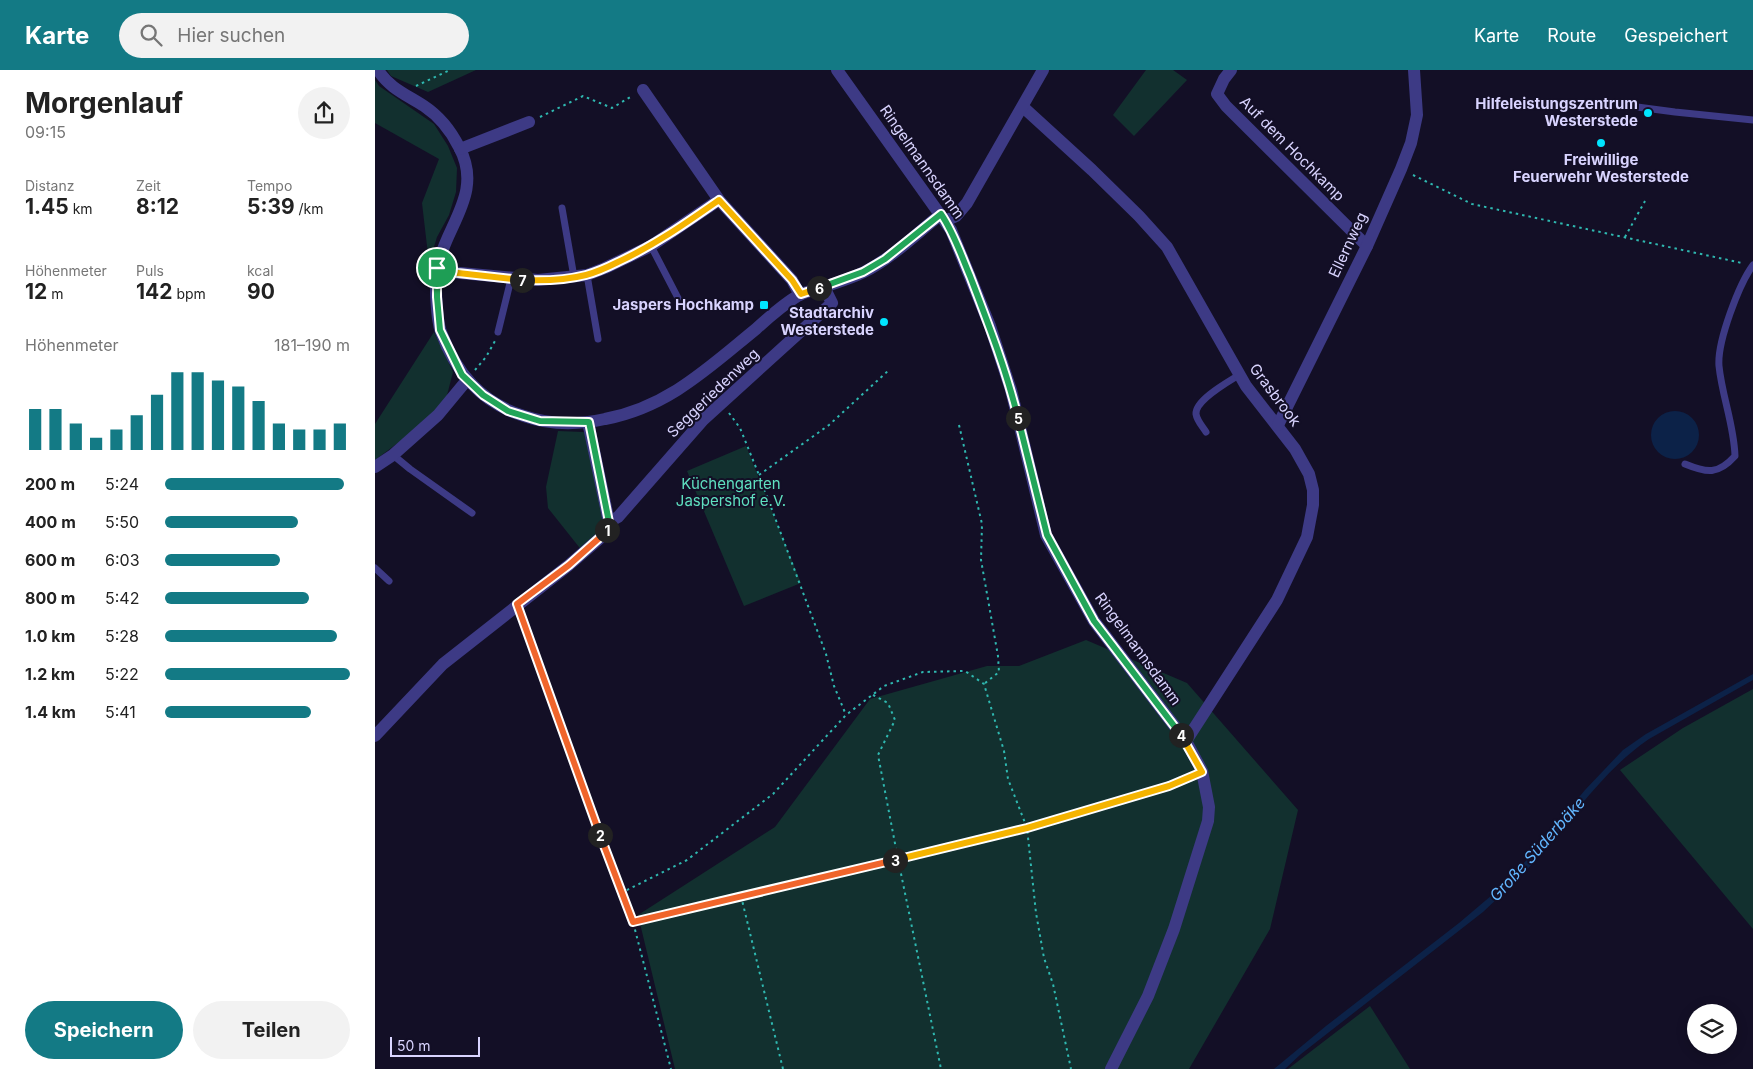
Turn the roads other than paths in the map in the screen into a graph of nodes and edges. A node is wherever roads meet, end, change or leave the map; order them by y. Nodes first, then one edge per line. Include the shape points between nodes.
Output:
1 (377, 70) edge
2 (837, 70) edge
3 (1043, 70) edge
4 (1231, 70) edge
5 (1414, 70) edge
6 (643, 90) road end
7 (1622, 104) dead end
8 (1023, 107) junction
9 (1753, 120) edge
10 (529, 122) road end
11 (461, 149) junction
12 (719, 200) junction
13 (562, 208) dead end
14 (943, 218) junction
15 (651, 246) junction
16 (1367, 246) junction
17 (1753, 265) edge
18 (437, 268) junction
19 (580, 276) junction
20 (511, 279) junction
21 (824, 287) junction
22 (801, 294) junction
23 (678, 298) dead end
24 (498, 332) road end
25 (598, 340) dead end
26 (1239, 375) junction
27 (467, 380) junction
28 (589, 422) junction
29 (1278, 425) junction
30 (1206, 432) dead end
31 (393, 454) junction
32 (1685, 464) dead end
33 (375, 467) edge
34 (472, 513) dead end
35 (609, 522) junction
36 (375, 568) edge
37 (389, 581) dead end
38 (375, 736) edge
39 (1186, 741) junction
40 (1111, 1069) edge

1 - 11 street via 400,92 437,116
2 - 14 street, Ringelmannsdamm
3 - 8 street
4 - 16 street, Auf dem Hochkamp via 1217,94 1226,106
5 - 16 street, Ellernweg via 1417,115 1411,143
6 - 12 street
7 - 9 lane
8 - 14 street via 967,203 956,216
8 - 26 street, Grasbrook via 1119,196 1167,247
10 - 11 street
11 - 18 street via 468,171 467,192
12 - 15 street
12 - 22 street
13 - 19 lane
14 - 21 street via 863,272
14 - 39 street, Ringelmannsdamm via 951,230 990,326 1011,390 1047,535 1094,621
15 - 19 street
15 - 23 lane
16 - 29 street, Ellernweg
17 - 32 lane via 1737,296 1720,348 1719,365 1735,438 1735,456 1726,466 1715,471 1699,470
18 - 20 street
18 - 27 street via 440,330
19 - 20 street
19 - 25 lane
20 - 24 lane
21 - 22 street
21 - 35 street, Seggeriedenweg via 832,303 703,420 618,517
22 - 28 street via 691,382 661,401 630,413
26 - 29 street, Grasbrook
26 - 30 lane via 1215,390 1198,406 1196,413
27 - 28 street via 508,411 540,421
27 - 31 street via 438,415
28 - 35 street
29 - 39 street, Grasbrook via 1309,474 1313,505 1307,536 1277,600
31 - 33 street
31 - 34 lane
35 - 38 street, Seggeriedenweg via 606,532 569,565 443,664
36 - 37 lane
39 - 40 street, Ringelmannsdamm via 1202,772 1209,807 1208,821 1174,930 1148,996

